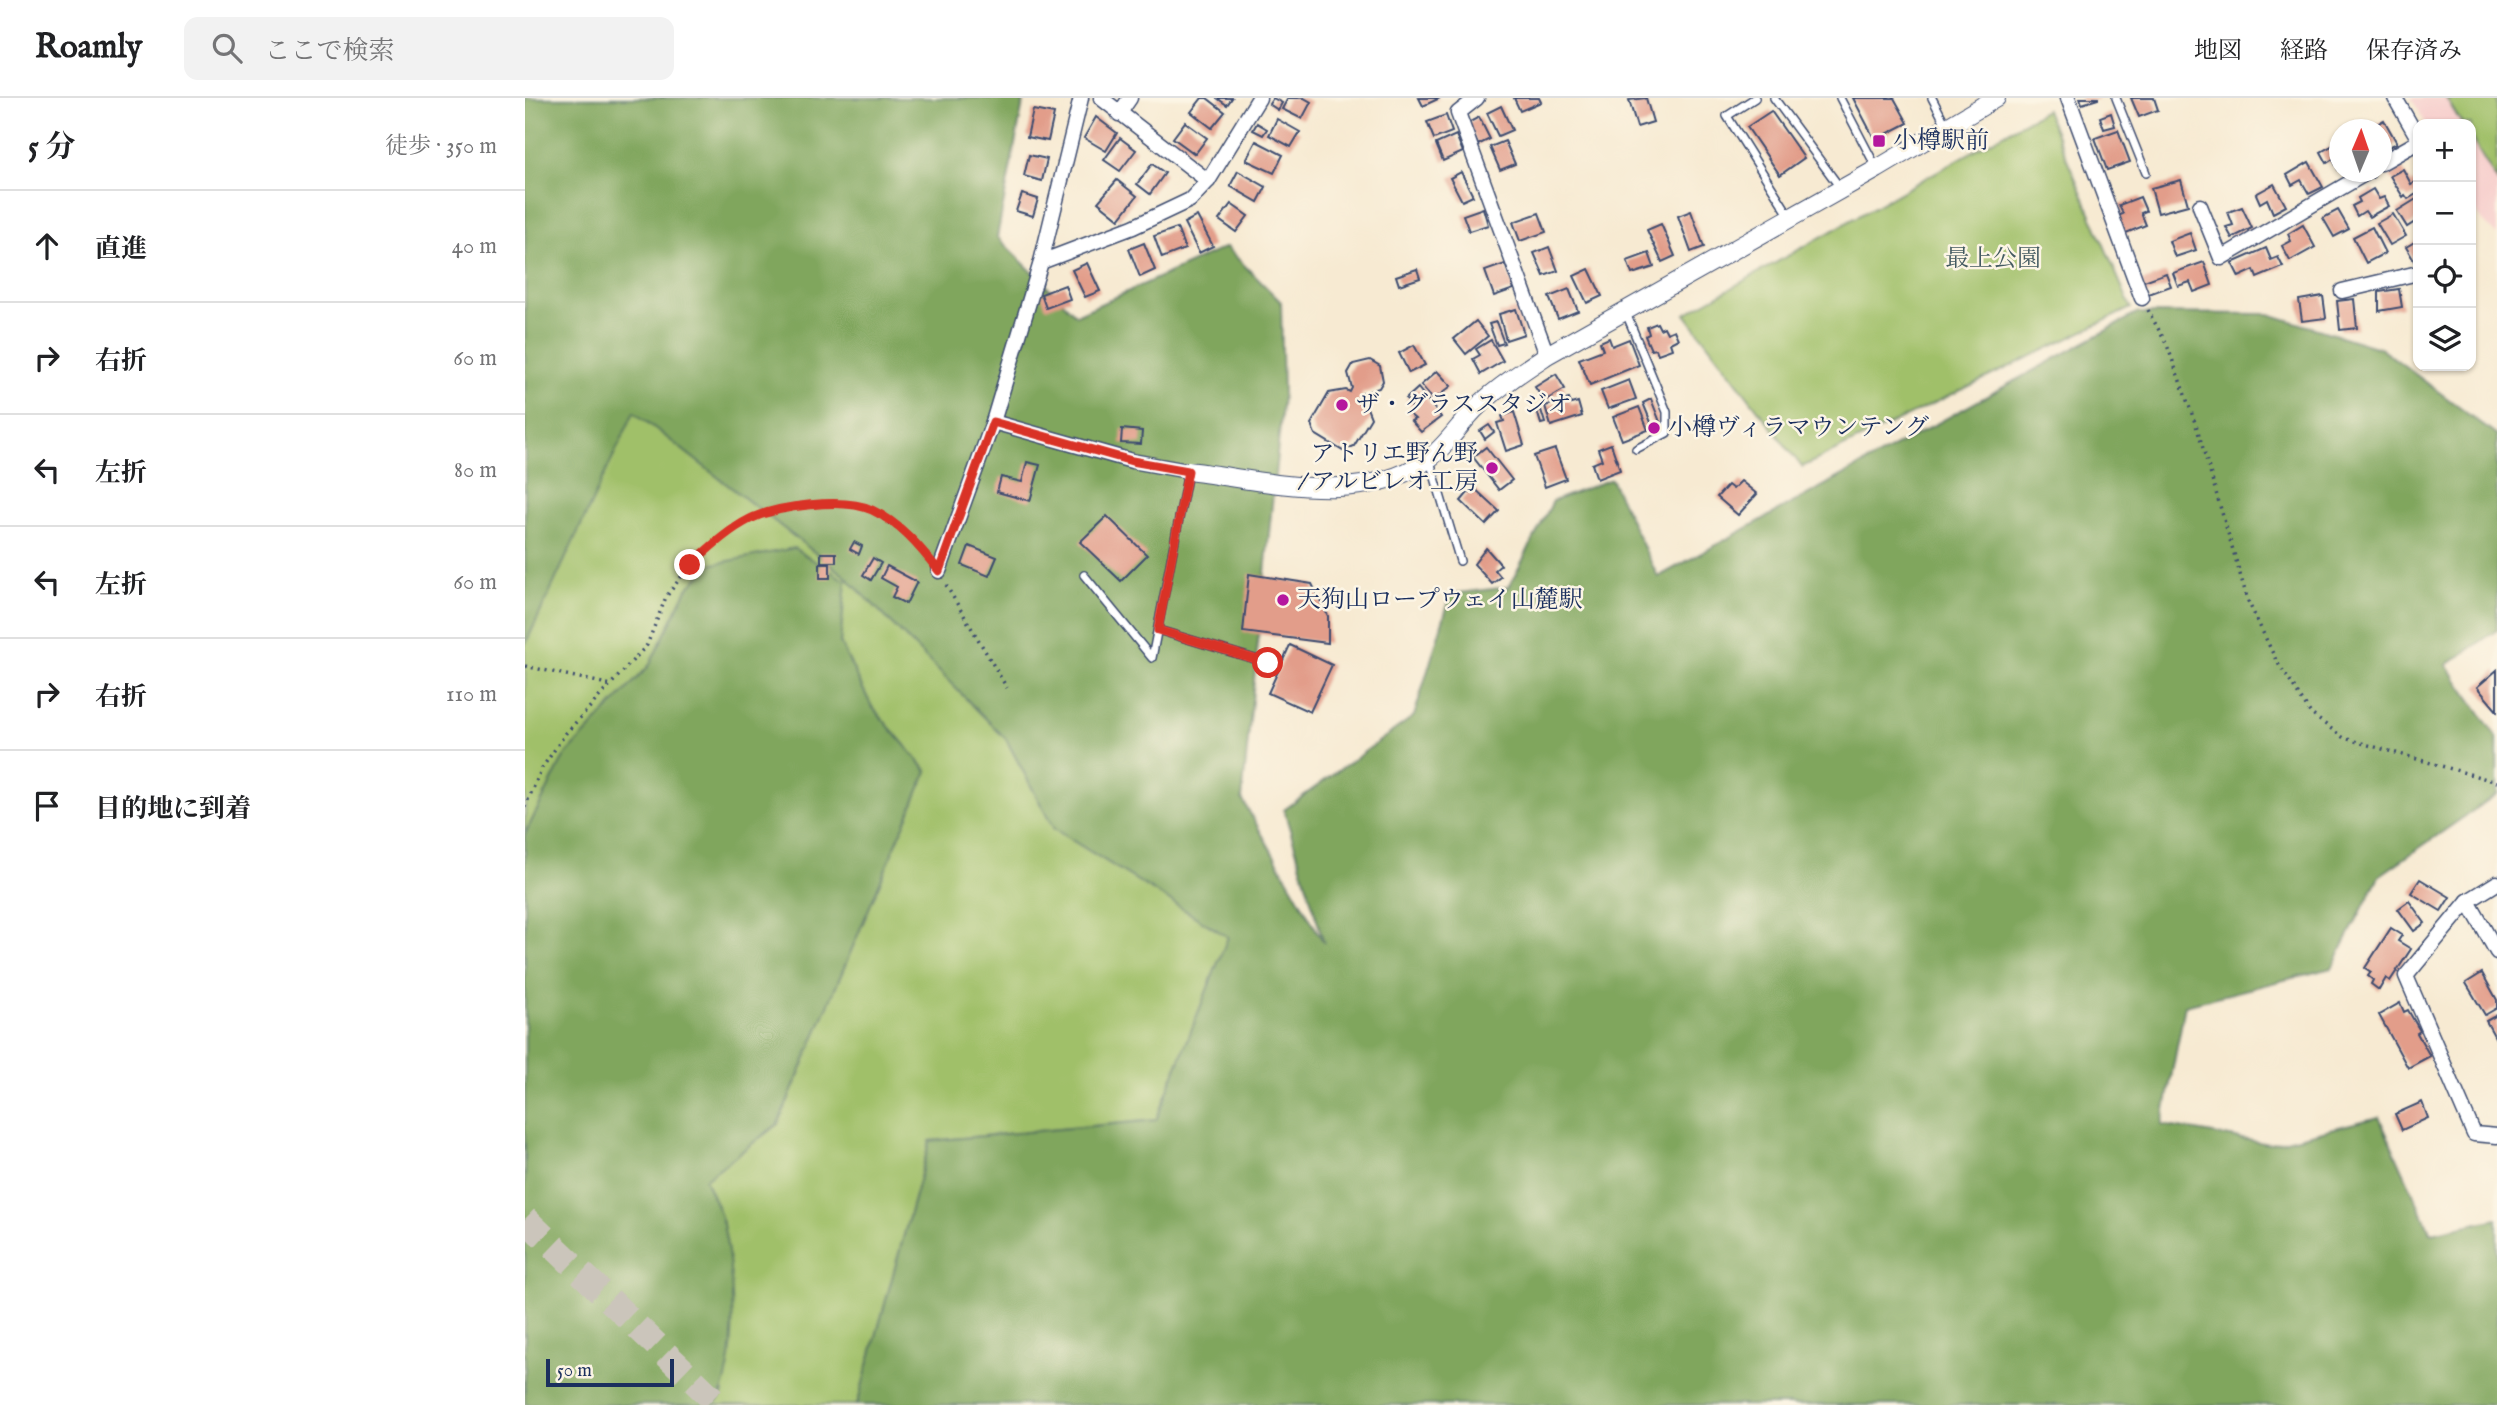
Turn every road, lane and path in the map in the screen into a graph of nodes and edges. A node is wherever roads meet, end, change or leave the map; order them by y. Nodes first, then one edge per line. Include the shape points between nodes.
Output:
1 (1081, 98) edge
2 (1101, 98) edge
3 (1130, 98) edge
4 (1259, 98) edge
5 (1755, 98) edge
6 (1774, 98) edge
7 (1840, 98) edge
8 (1932, 98) edge
9 (1996, 98) edge
10 (2069, 98) edge
11 (2116, 98) edge
12 (2395, 98) edge
13 (1479, 99) edge
14 (1119, 114) junction
15 (1947, 127) junction
16 (2413, 131) edge
17 (2413, 143) edge
18 (2392, 157) edge
19 (1877, 169) junction
20 (2146, 173) dead end
21 (1208, 181) junction
22 (2351, 182) edge
23 (1841, 189) junction
24 (2200, 206) dead end
25 (1791, 218) junction
26 (1041, 262) junction
27 (2413, 274) edge
28 (2342, 291) dead end
29 (2142, 299) joint
30 (1625, 311) junction
31 (1547, 355) junction
32 (993, 422) junction
33 (1636, 449) dead end
34 (1430, 459) junction
35 (1188, 471) junction
36 (1460, 561) dead end
37 (939, 571) junction
38 (1084, 575) dead end
39 (1158, 630) junction
40 (1268, 663) dead end
41 (525, 666) edge
42 (612, 685) junction
43 (1007, 688) dead end
44 (2497, 782) edge
45 (525, 807) edge
46 (2497, 883) edge
47 (2468, 901) junction
48 (2497, 952) edge
49 (2497, 1136) edge

1 - 26 street
2 - 14 street
3 - 14 street
4 - 21 street
5 - 25 lane via 1727,116
6 - 23 lane
7 - 19 lane
8 - 15 lane
9 - 15 street
10 - 29 street
11 - 20 lane
12 - 16 street
13 - 31 street via 1458,113
14 - 21 street
15 - 19 street
17 - 18 street
19 - 23 street
21 - 26 street via 1190,200
22 - 24 street via 2221,258
23 - 25 street
25 - 30 street
26 - 32 street
27 - 28 street
29 - 44 path via 2167,345 2197,428 2248,601 2276,660 2311,714 2344,738
30 - 31 street
30 - 33 lane via 1667,412 1667,433
31 - 34 street via 1477,407
32 - 35 street via 1132,461
32 - 37 street
34 - 35 street via 1387,481 1356,487
34 - 36 lane
35 - 39 lane
37 - 42 path via 914,540 869,508 818,503 751,518 690,565 666,597 647,645
37 - 43 path
38 - 39 lane via 1152,658
39 - 40 lane
41 - 42 path
42 - 45 path via 566,733 542,768
46 - 47 street
47 - 48 street
47 - 49 street via 2406,976 2474,1134

